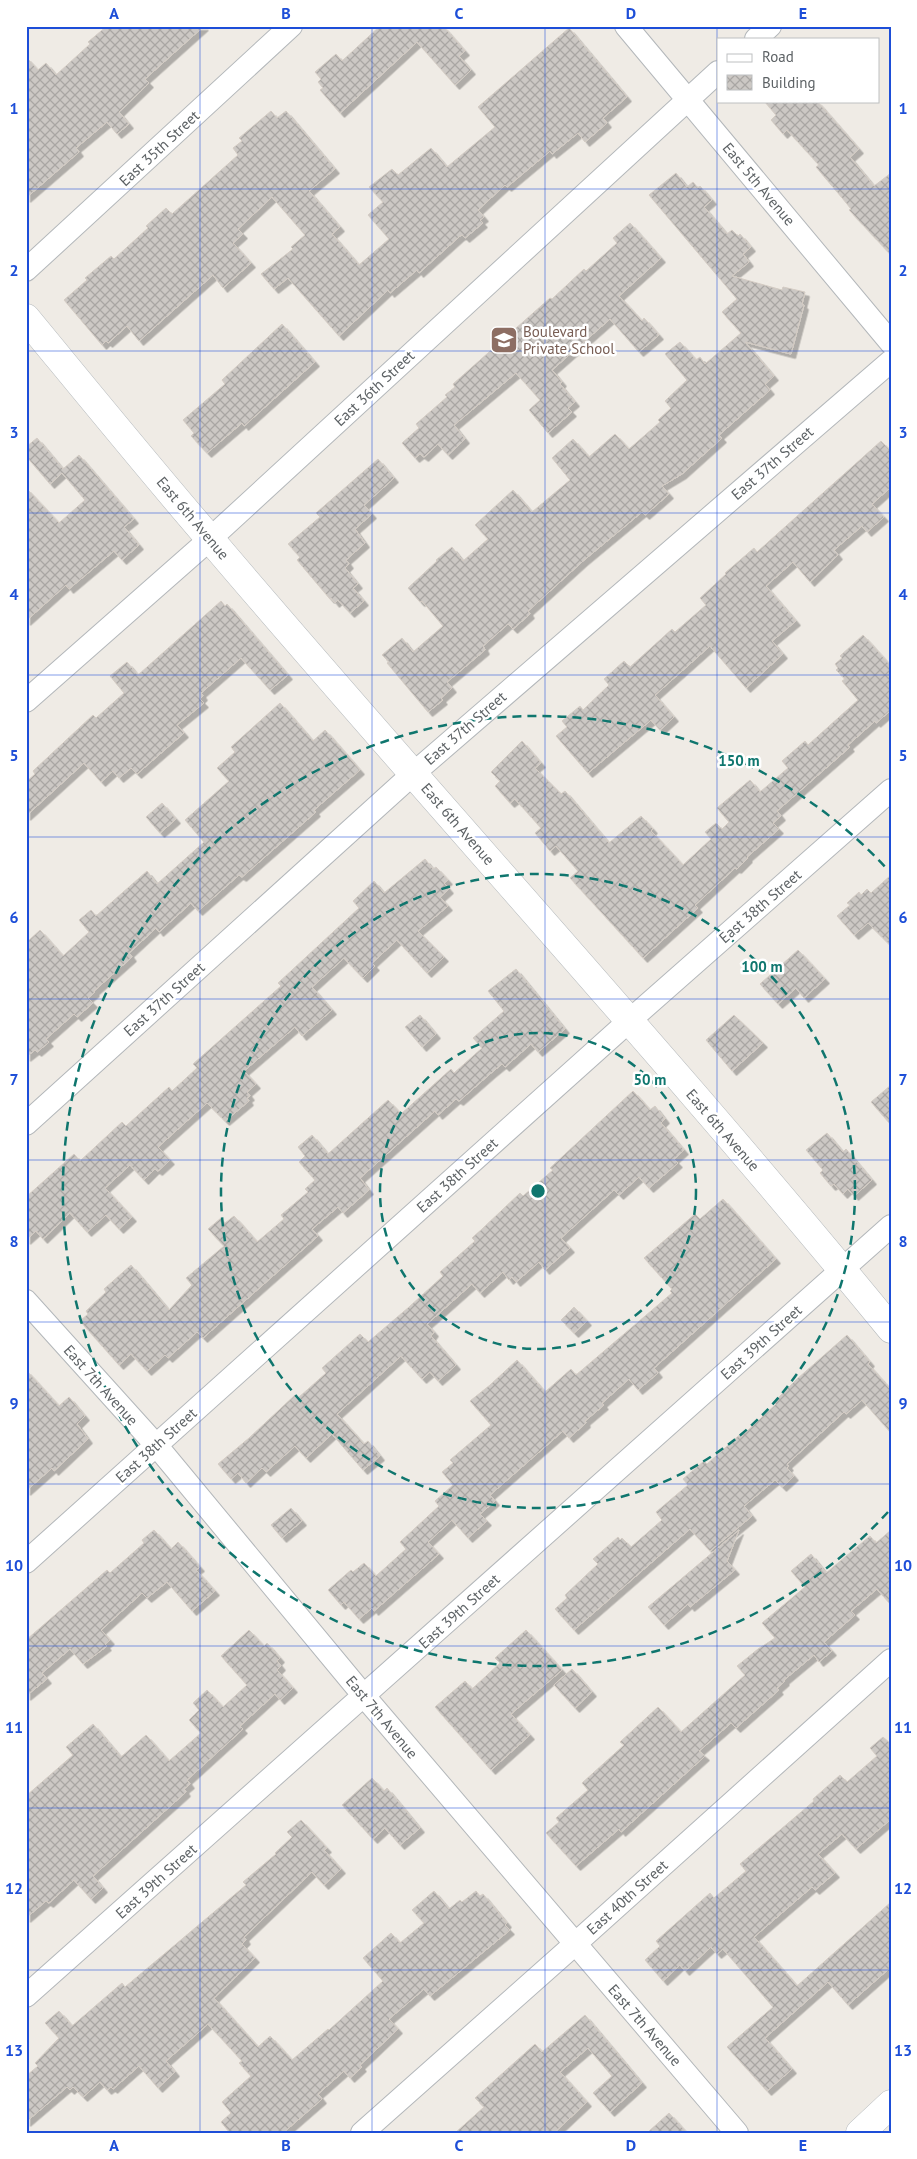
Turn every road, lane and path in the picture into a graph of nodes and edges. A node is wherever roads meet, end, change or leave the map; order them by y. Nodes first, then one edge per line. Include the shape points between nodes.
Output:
1 (291, 26) edge
2 (626, 26) edge
3 (770, 26) edge
4 (757, 38) edge
5 (717, 73) edge
6 (688, 99) junction
7 (26, 270) edge
8 (26, 318) edge
9 (891, 343) edge
10 (891, 361) edge
11 (210, 539) junction
12 (26, 700) edge
13 (414, 773) junction
14 (891, 790) edge
15 (628, 1020) junction
16 (26, 1124) edge
17 (891, 1226) edge
18 (842, 1269) junction
19 (26, 1301) edge
20 (891, 1329) edge
21 (156, 1445) junction
22 (26, 1562) edge
23 (891, 1660) edge
24 (364, 1696) junction
25 (575, 1944) junction
26 (26, 1996) edge
27 (891, 2104) edge
28 (362, 2133) edge
29 (737, 2133) edge
30 (860, 2133) edge

1 - 7 street, East 35th Street
2 - 6 street, East 5th Avenue
3 - 4 street
5 - 6 street, East 36th Street
6 - 9 street, East 5th Avenue
6 - 11 street, East 36th Street
8 - 11 street, East 6th Avenue
10 - 13 street, East 37th Street
11 - 12 street, East 36th Street
11 - 13 street, East 6th Avenue
13 - 15 street, East 6th Avenue
13 - 16 street, East 37th Street
14 - 15 street, East 38th Street
15 - 18 street, East 6th Avenue
15 - 21 street, East 38th Street
17 - 18 street, East 39th Street
18 - 20 street, East 6th Avenue
18 - 24 street, East 39th Street
19 - 21 street, East 7th Avenue
21 - 22 street, East 38th Street
21 - 24 street, East 7th Avenue
23 - 25 street, East 40th Street
24 - 25 street, East 7th Avenue
24 - 26 street, East 39th Street
25 - 28 street, East 40th Street
25 - 29 street, East 7th Avenue
27 - 30 street

